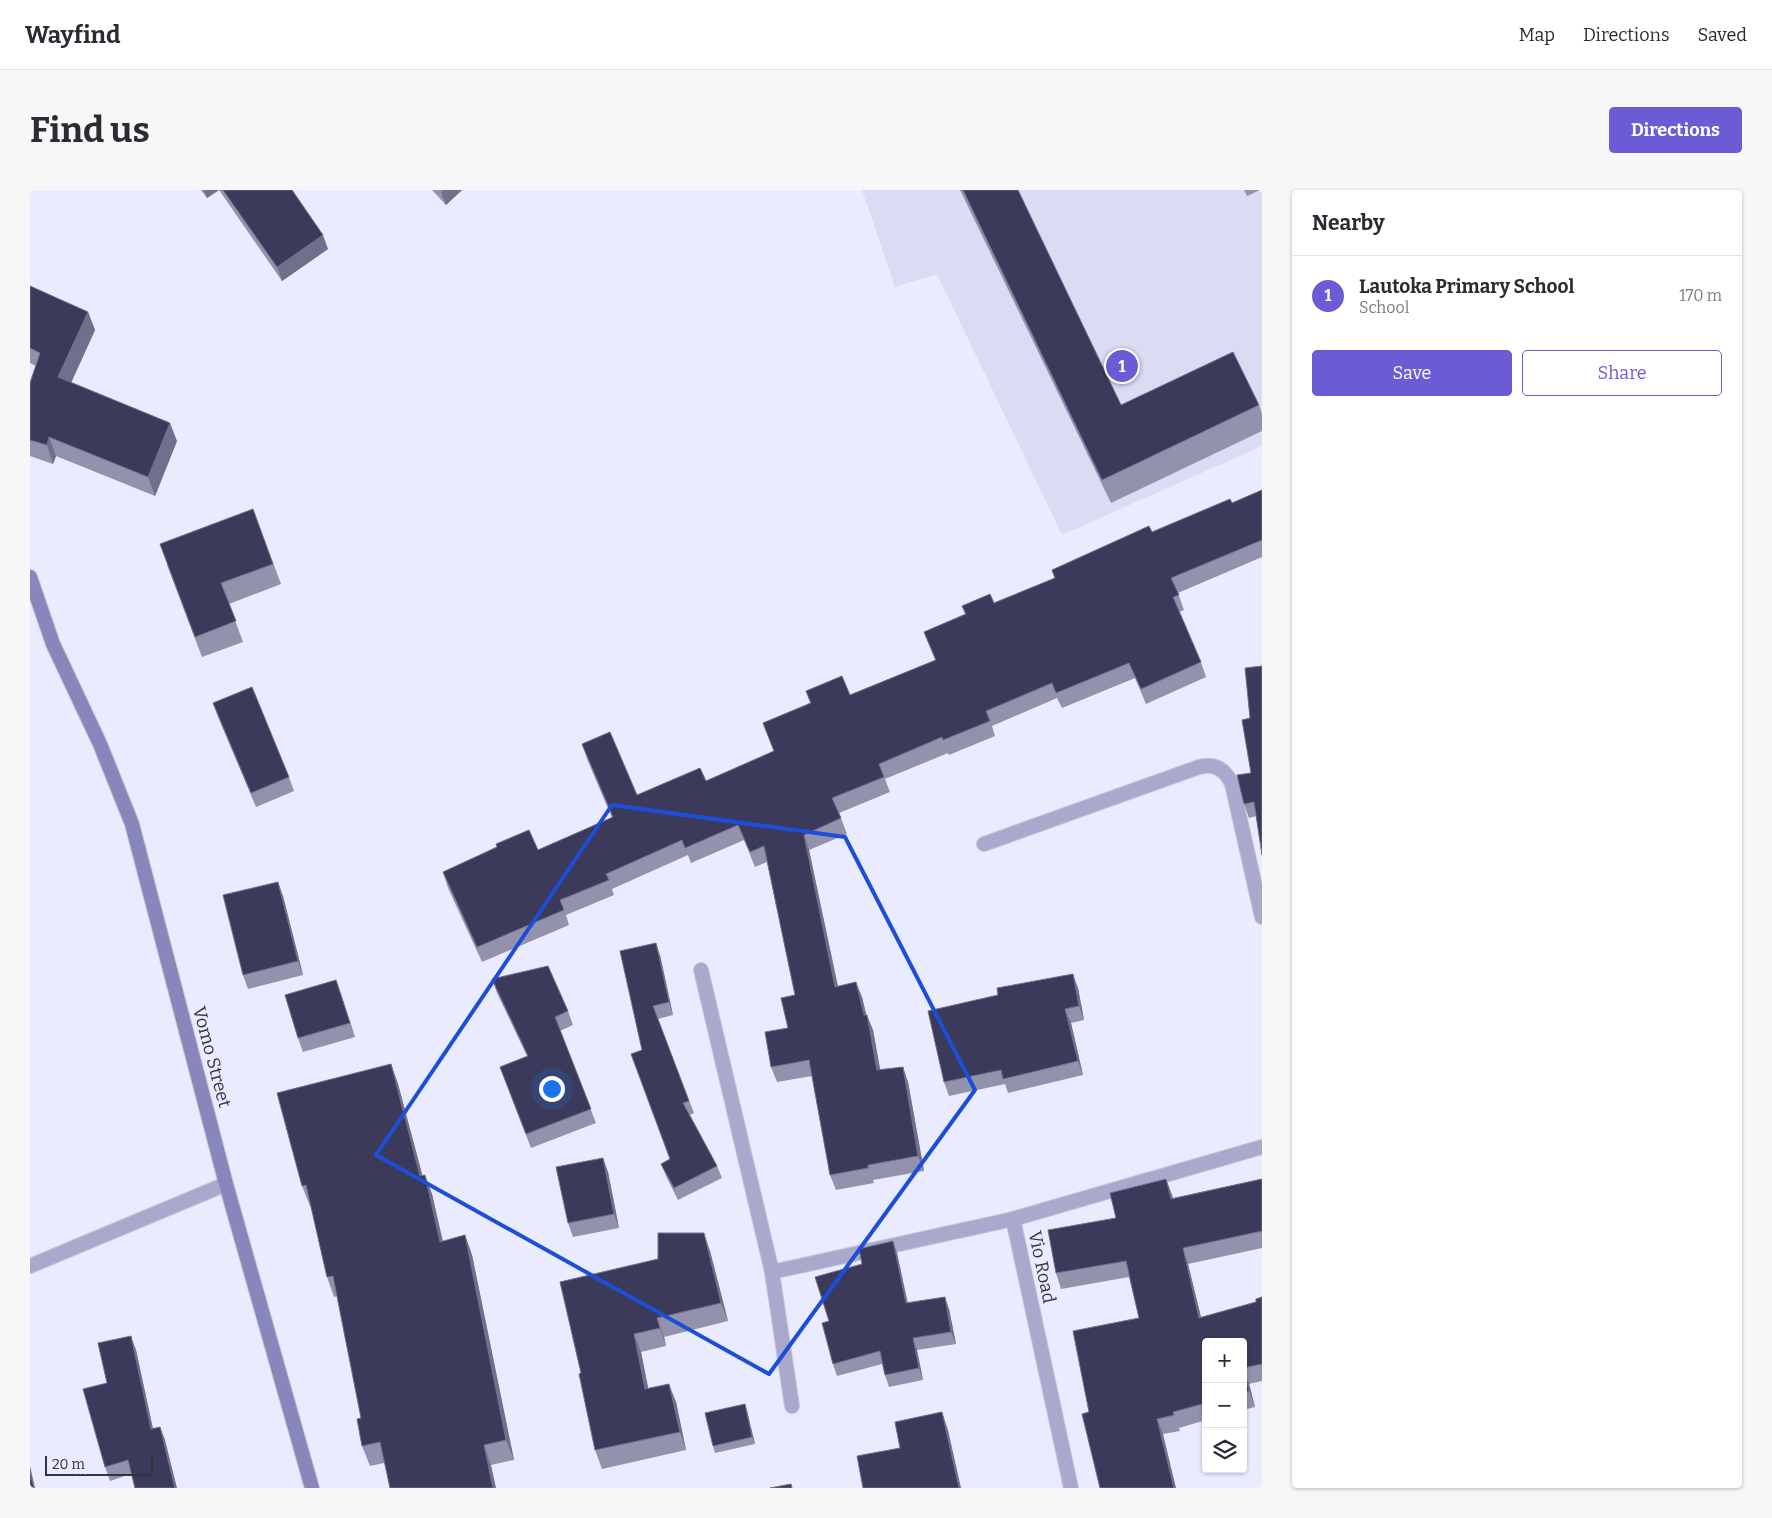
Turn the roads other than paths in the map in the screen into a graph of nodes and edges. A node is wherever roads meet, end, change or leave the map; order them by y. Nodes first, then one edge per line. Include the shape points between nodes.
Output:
1 (30, 577) edge
2 (30, 608) edge
3 (53, 644) junction
4 (984, 844) dead end
5 (1262, 917) edge
6 (701, 970) dead end
7 (1262, 1147) edge
8 (226, 1184) junction
9 (1013, 1219) junction
10 (30, 1266) edge
11 (772, 1272) junction
12 (792, 1406) dead end
13 (312, 1488) edge
14 (1071, 1488) edge

1 - 3 main road, Vomo Street
2 - 3 main road, Vomo Street
3 - 8 main road, Vomo Street via 100,744 132,824
4 - 5 street via 1200,767 1214,766 1228,775 1232,784
6 - 11 street
7 - 9 street, Vio Road
8 - 10 street
8 - 13 main road, Vomo Street
9 - 11 street
9 - 14 street, Vio Road
11 - 12 street

